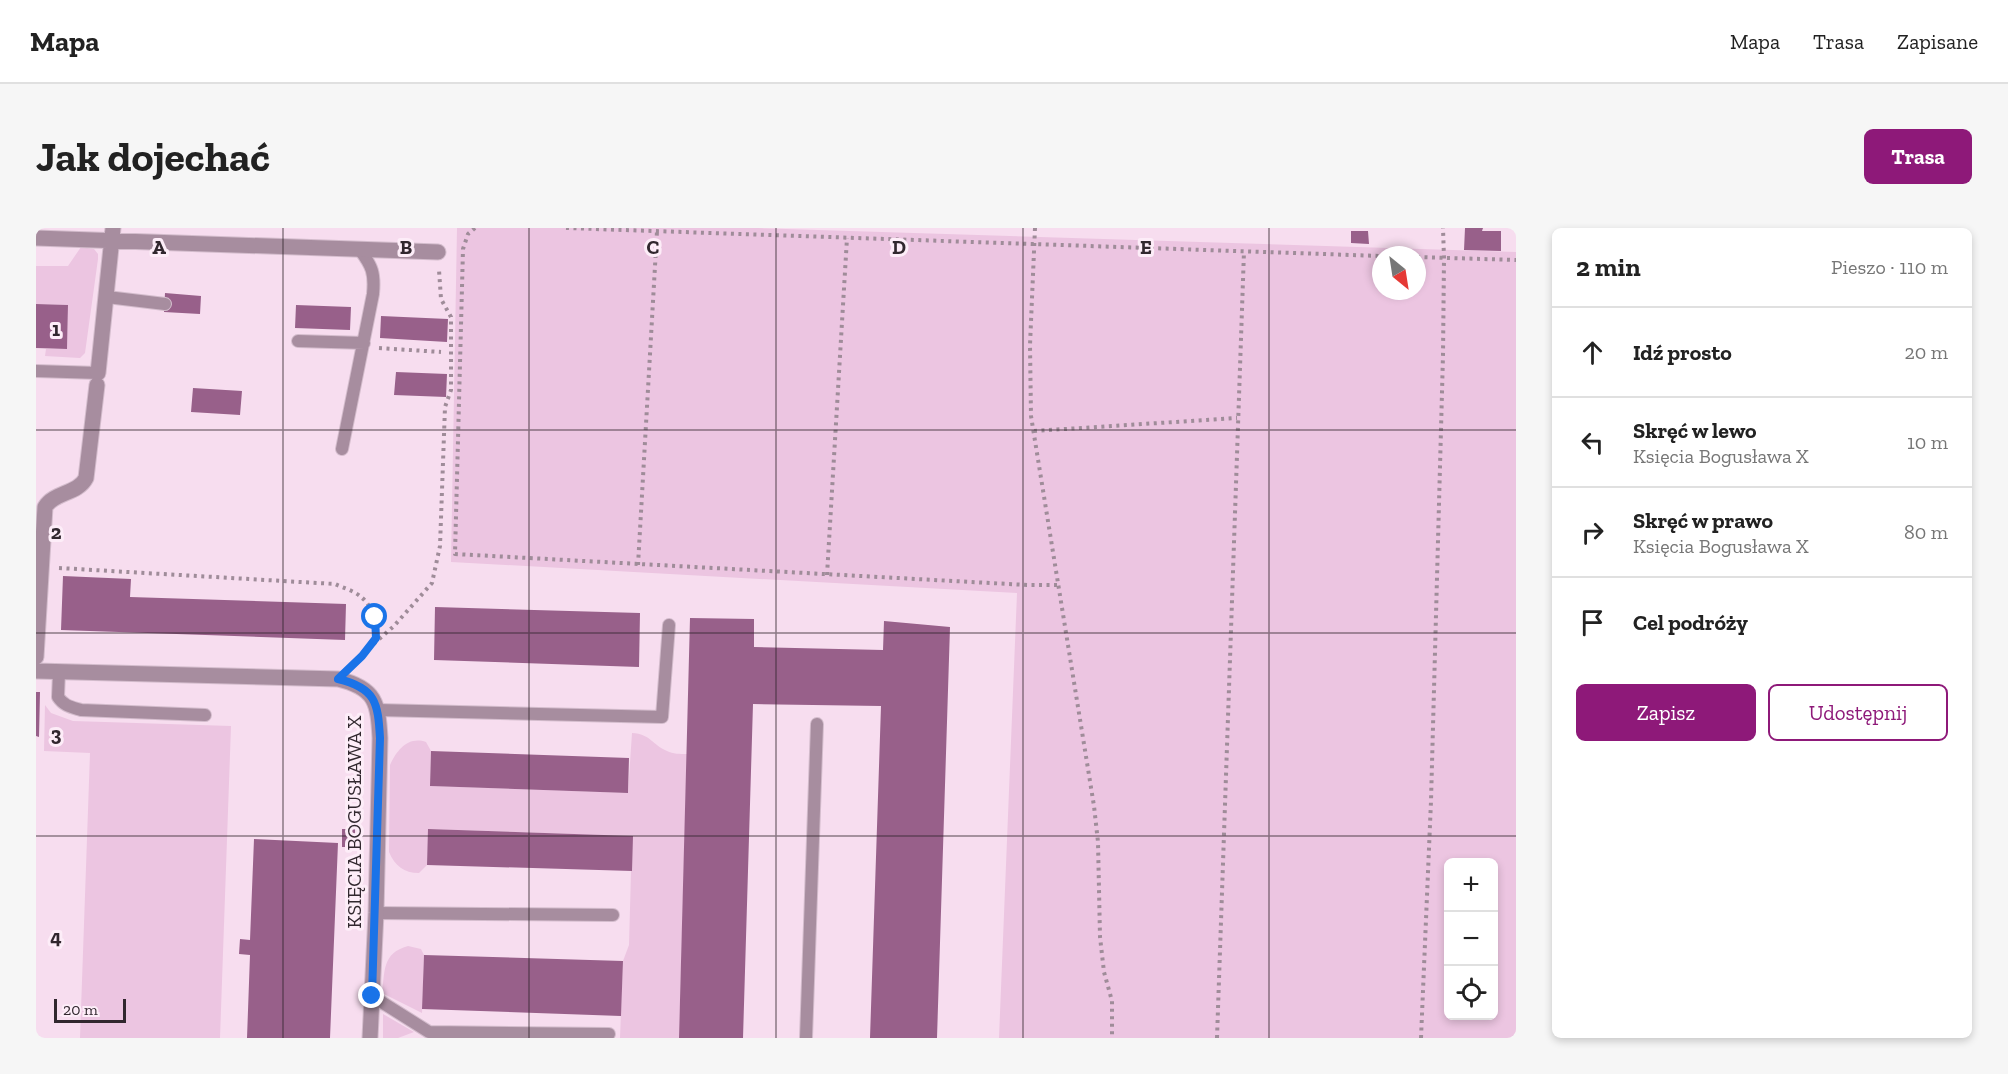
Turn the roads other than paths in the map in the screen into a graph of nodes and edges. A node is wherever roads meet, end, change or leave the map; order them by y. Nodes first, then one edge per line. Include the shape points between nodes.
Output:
1 (113, 234) edge
2 (36, 238) edge
3 (360, 250) junction
4 (438, 252) road end
5 (106, 297) junction
6 (165, 304) dead end
7 (298, 341) dead end
8 (363, 345) junction
9 (36, 371) edge
10 (98, 379) junction
11 (342, 448) dead end
12 (669, 625) dead end
13 (36, 657) edge
14 (36, 671) edge
15 (59, 672) junction
16 (378, 710) junction
17 (205, 715) dead end
18 (817, 724) dead end
19 (376, 913) junction
20 (613, 915) dead end
21 (372, 996) junction
22 (429, 1032) junction
23 (609, 1034) dead end
24 (370, 1038) edge
25 (418, 1038) edge
26 (806, 1038) edge

1 - 2 street
1 - 3 street
1 - 5 street
3 - 4 street
3 - 8 lane via 375,278
5 - 6 lane
5 - 10 street
7 - 8 lane
8 - 11 lane
9 - 10 lane
10 - 13 street via 86,478 80,487 45,507
12 - 16 lane via 662,717
14 - 15 street, KSIĘCIA BOGUSŁAWA X
15 - 16 street, KSIĘCIA BOGUSŁAWA X via 338,679 367,691
15 - 17 lane via 58,697 70,707
16 - 19 street, KSIĘCIA BOGUSŁAWA X
18 - 26 lane
19 - 20 lane
19 - 21 street, KSIĘCIA BOGUSŁAWA X
21 - 22 lane
21 - 24 street, KSIĘCIA BOGUSŁAWA X
22 - 23 lane
22 - 25 lane

